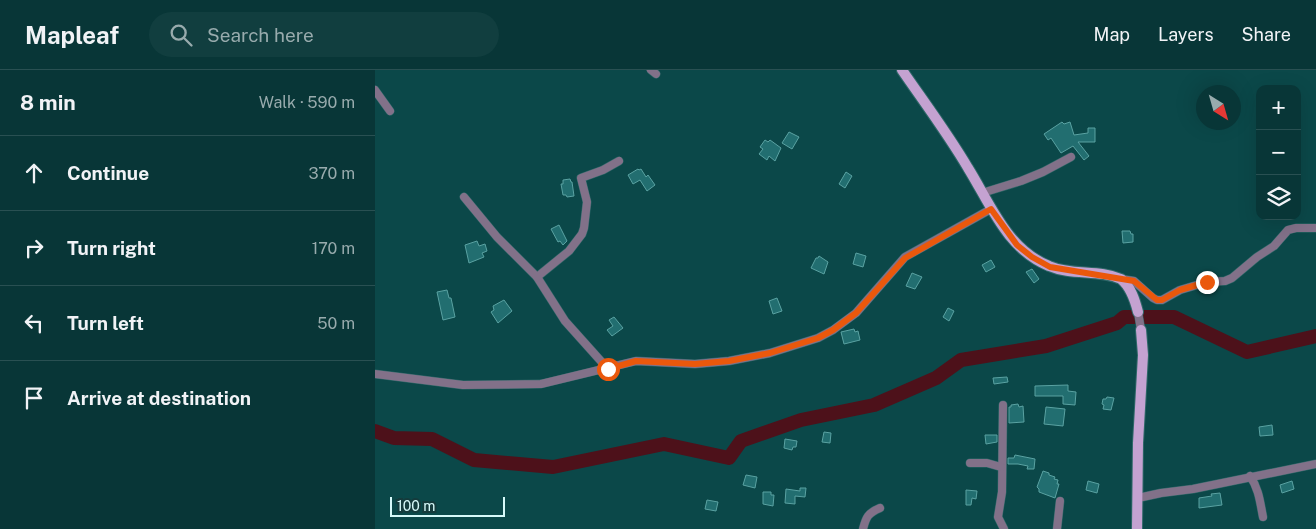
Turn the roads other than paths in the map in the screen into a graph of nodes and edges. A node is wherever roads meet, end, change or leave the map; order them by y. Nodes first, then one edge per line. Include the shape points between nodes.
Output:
1 (902, 70) edge
2 (375, 90) edge
3 (390, 112) dead end
4 (1071, 157) dead end
5 (619, 161) dead end
6 (982, 193) junction
7 (464, 197) dead end
8 (991, 209) junction
9 (1316, 228) edge
10 (537, 277) junction
11 (1121, 279) junction
12 (1138, 312) joint
13 (1141, 330) joint
14 (608, 369) junction
15 (375, 374) edge
16 (1003, 405) dead end
17 (970, 462) dead end
18 (1316, 464) edge
19 (1001, 467) junction
20 (1250, 476) junction
21 (1138, 498) junction
22 (1060, 501) dead end
23 (880, 508) dead end
24 (1263, 517) dead end
25 (863, 529) edge
26 (1004, 529) edge
27 (1057, 529) edge
28 (1137, 529) edge

1 - 6 main road
2 - 3 street
4 - 6 street via 1021,182
5 - 10 street via 581,178 587,202 582,234 569,251
6 - 8 main road
7 - 10 street
8 - 11 main road via 1017,245 1050,267
8 - 14 street via 905,258 856,313 818,338 770,353 729,361 695,364 636,361
9 - 11 street via 1288,230 1274,246 1232,278 1180,290 1162,300 1153,298 1134,281
10 - 14 street via 565,321
11 - 12 main road via 1130,290
12 - 13 street
13 - 21 main road
14 - 15 street via 541,384 463,385
16 - 19 street
17 - 19 street
18 - 20 street
19 - 26 street via 999,517
20 - 21 street
20 - 24 street via 1260,496
21 - 28 main road
22 - 27 street
23 - 25 street via 866,518

